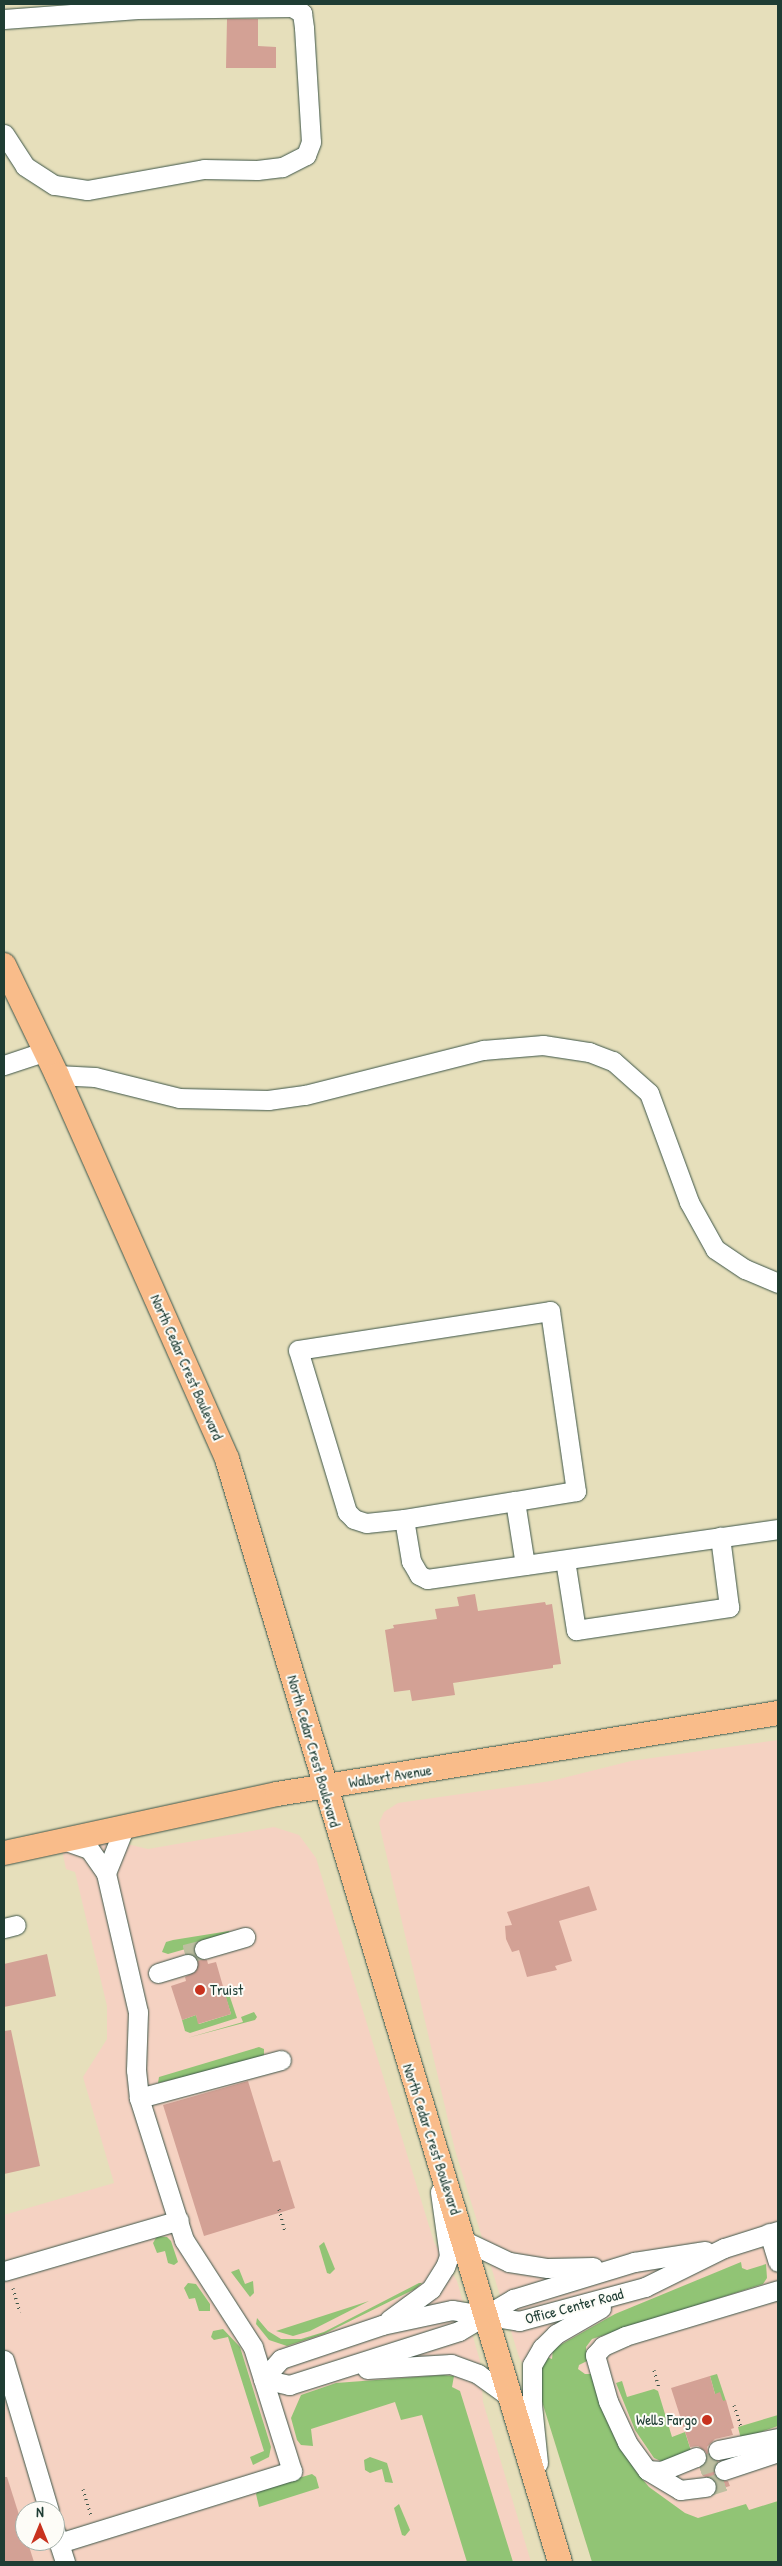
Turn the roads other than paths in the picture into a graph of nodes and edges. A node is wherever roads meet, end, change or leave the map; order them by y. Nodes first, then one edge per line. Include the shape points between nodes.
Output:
1 (4, 19) edge
2 (4, 134) edge
3 (4, 965) edge
4 (46, 1051) junction
5 (4, 1065) edge
6 (57, 1075) junction
7 (778, 1283) edge
8 (515, 1501) junction
9 (404, 1519) junction
10 (778, 1529) edge
11 (720, 1537) junction
12 (565, 1560) junction
13 (525, 1565) junction
14 (778, 1714) edge
15 (324, 1787) junction
16 (125, 1826) junction
17 (62, 1840) junction
18 (4, 1853) edge
19 (106, 1873) junction
20 (246, 1942) dead end
21 (205, 1954) tunnel mouth
22 (187, 1959) tunnel mouth
23 (156, 1968) dead end
24 (281, 2060) dead end
25 (140, 2098) junction
26 (433, 2144) junction
27 (179, 2220) junction
28 (774, 2232) edge
29 (465, 2241) junction
30 (724, 2248) junction
31 (634, 2262) junction
32 (778, 2262) edge
33 (7, 2276) edge
34 (645, 2287) junction
35 (778, 2290) edge
36 (485, 2316) junction
37 (382, 2325) junction
38 (4, 2360) edge
39 (338, 2370) junction
40 (263, 2379) junction
41 (510, 2397) junction
42 (778, 2439) edge
43 (778, 2452) edge
44 (723, 2465) junction
45 (778, 2465) edge
46 (655, 2471) junction
47 (46, 2501) edge
48 (543, 2507) junction
49 (65, 2535) edge
50 (560, 2562) edge

1 - 2 street via 138,9 292,8 302,13 311,142 306,155 282,167 204,169 87,190 54,185 25,166
3 - 4 main road, North Cedar Crest Boulevard
4 - 5 street
4 - 6 main road, North Cedar Crest Boulevard
6 - 7 street via 95,1077 179,1098 268,1100 305,1095 483,1050 543,1046 588,1052 613,1061 648,1093 659,1113 689,1202 715,1249 745,1269
6 - 15 main road, North Cedar Crest Boulevard via 228,1459
8 - 9 street
8 - 9 street via 576,1491 550,1311 298,1350 348,1512 354,1519 366,1522
8 - 13 street
9 - 13 street via 411,1561 419,1575 427,1579
10 - 11 street
11 - 12 street
11 - 12 street via 729,1607 576,1630
12 - 13 street
14 - 15 main road, Walbert Avenue
15 - 16 main road, Walbert Avenue
15 - 26 main road, North Cedar Crest Boulevard
16 - 17 main road, Walbert Avenue
16 - 19 street
17 - 18 main road, Walbert Avenue
17 - 19 street via 76,1842 89,1849
19 - 25 street via 138,2012 136,2070
20 - 21 street
22 - 23 street
24 - 25 street
25 - 27 street
26 - 29 main road, North Cedar Crest Boulevard
26 - 37 street via 449,2256 430,2289
27 - 33 street
27 - 40 street via 184,2240 253,2347
28 - 30 street, Office Center Road
28 - 32 street
29 - 31 street via 509,2262 524,2265 576,2269
29 - 36 main road, North Cedar Crest Boulevard
30 - 31 street, Office Center Road
30 - 34 street, Office Center Road
31 - 36 street, Office Center Road via 513,2299
34 - 36 street, Office Center Road via 520,2321
34 - 48 street via 574,2321 542,2348 532,2365 532,2405
35 - 46 street via 625,2336 599,2350 596,2355 608,2400 627,2442
36 - 37 street via 452,2310
36 - 39 street via 459,2331
36 - 41 main road, North Cedar Crest Boulevard
37 - 40 street via 281,2359
38 - 47 street
39 - 40 street via 289,2385
39 - 41 street via 451,2364 478,2374
40 - 49 street via 292,2472
41 - 48 main road, North Cedar Crest Boulevard
42 - 44 street
43 - 44 street
44 - 45 street
46 - 46 street via 680,2490 701,2472
48 - 50 main road, North Cedar Crest Boulevard

